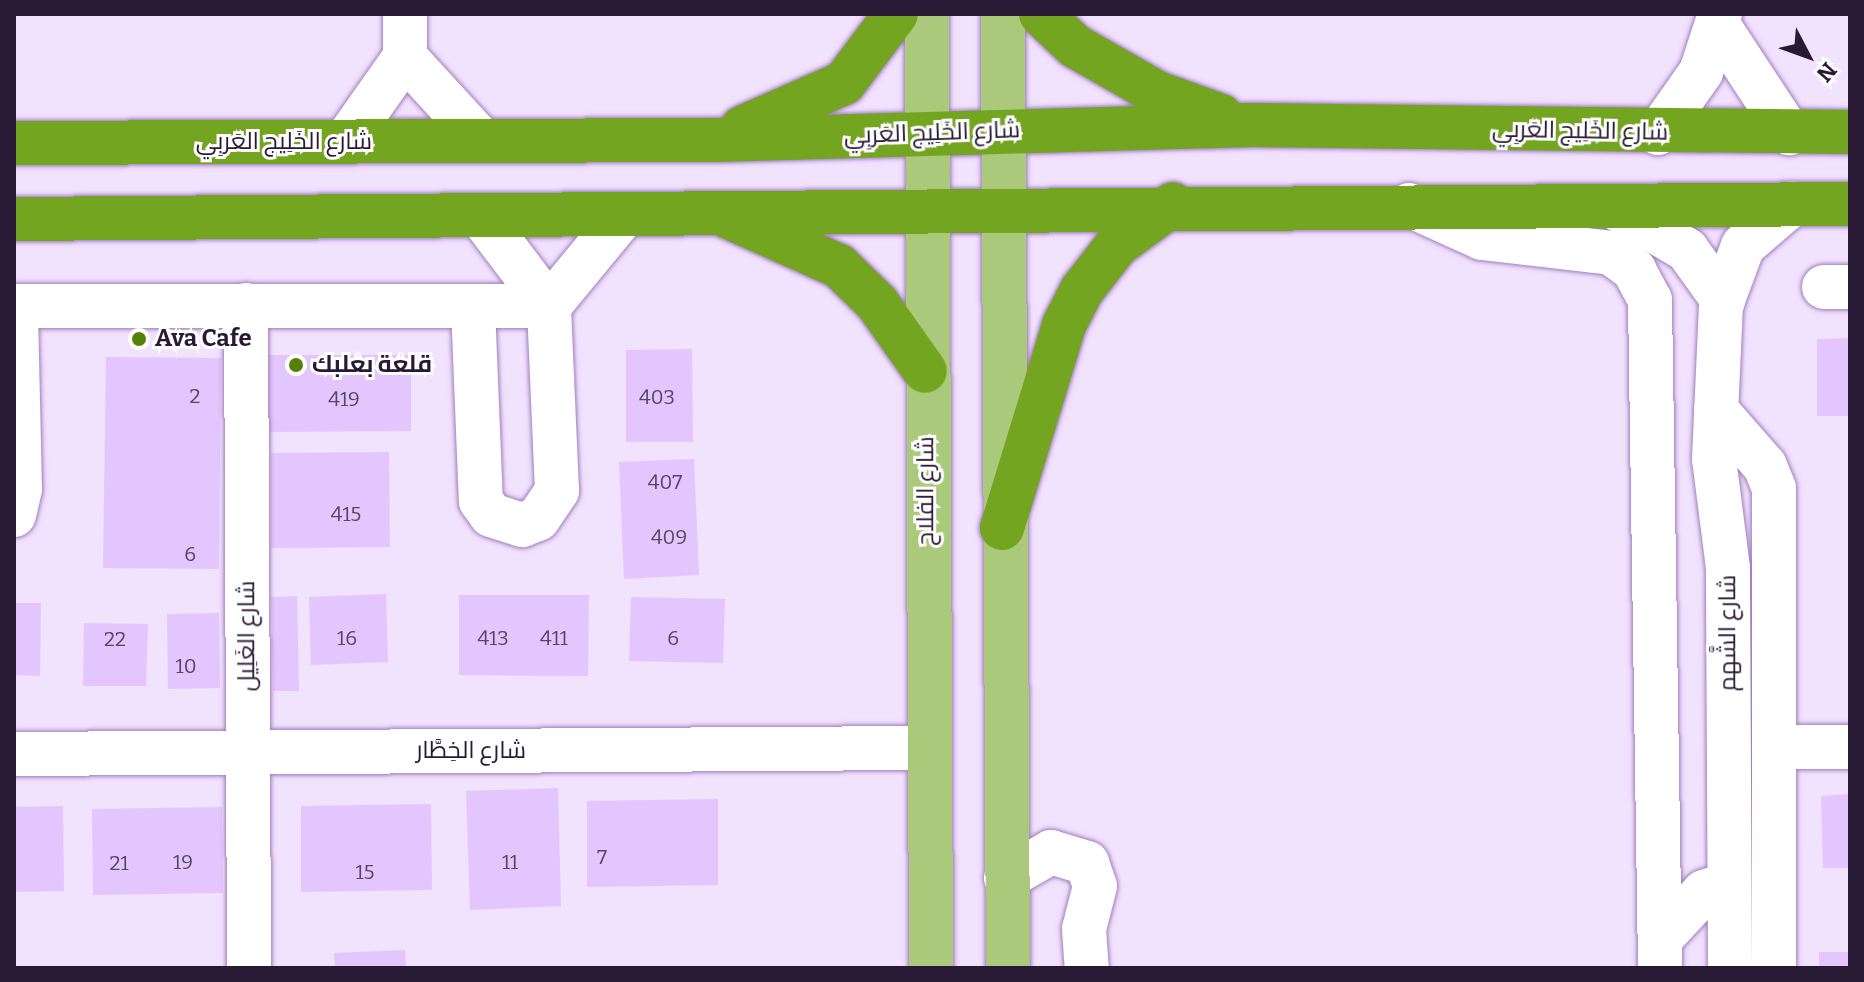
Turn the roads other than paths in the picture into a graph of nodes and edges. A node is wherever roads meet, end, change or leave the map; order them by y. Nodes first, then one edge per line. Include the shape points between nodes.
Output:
1 (405, 14) edge
2 (896, 14) edge
3 (927, 14) edge
4 (1003, 14) edge
5 (1041, 14) edge
6 (1720, 21) edge
7 (405, 57) junction
8 (1252, 125) junction
9 (1003, 131) junction
10 (1850, 132) edge
11 (1658, 133) junction
12 (1789, 133) junction
13 (925, 134) junction
14 (714, 140) junction
15 (482, 141) junction
16 (345, 142) junction
17 (14, 143) edge
18 (1173, 204) junction
19 (1792, 204) junction
20 (1850, 204) edge
21 (1409, 205) junction
22 (1002, 206) junction
23 (925, 207) junction
24 (1614, 207) junction
25 (711, 210) junction
26 (624, 215) junction
27 (481, 216) junction
28 (14, 219) edge
29 (1723, 300) junction
30 (246, 305) junction
31 (15, 306) edge
32 (473, 306) junction
33 (549, 306) junction
34 (925, 371) junction
35 (1716, 410) junction
36 (1715, 476) junction
37 (1771, 476) junction
38 (14, 515) edge
39 (1002, 528) junction
40 (1774, 747) junction
41 (1850, 747) edge
42 (929, 748) junction
43 (247, 752) junction
44 (14, 754) edge
45 (1006, 878) junction
46 (1729, 884) junction
47 (1660, 954) edge
48 (250, 968) edge
49 (931, 968) edge
50 (1008, 968) edge
51 (1087, 968) edge
52 (1730, 968) edge
53 (1774, 968) edge

1 - 7 street
2 - 14 highway via 844,83
3 - 13 main road, شارع الفلاح
4 - 9 main road
5 - 8 highway via 1075,46 1157,93
6 - 11 street via 1688,93
6 - 12 street
7 - 15 street
7 - 16 street
8 - 9 highway, شارع الخَلِيج العَربِي
8 - 11 highway, شارع الخَلِيج العَربِي
9 - 13 highway, شارع الخَلِيج العَربِي
9 - 22 main road
10 - 12 highway, شارع الخَلِيج العَربِي
11 - 12 highway, شارع الخَلِيج العَربِي
13 - 14 highway, شارع الخَلِيج العَربِي
13 - 23 main road, شارع الفلاح
14 - 15 highway, شارع الخَلِيج العَربِي
15 - 16 highway, شارع الخَلِيج العَربِي
16 - 17 highway, شارع الخَلِيج العَربِي
18 - 21 highway
18 - 22 highway
18 - 39 highway via 1117,245 1082,290 1064,325
19 - 20 highway
19 - 24 highway
19 - 29 street, شارع الشَّهم via 1743,246
21 - 24 highway
21 - 47 street via 1482,238 1611,253 1634,270 1650,300
22 - 23 highway
22 - 39 main road
23 - 25 highway
23 - 34 main road, شارع الفلاح
24 - 29 street via 1687,250
25 - 26 highway
25 - 34 highway via 839,266 877,303
26 - 27 highway
26 - 33 street
27 - 28 highway
27 - 33 street
29 - 35 street, شارع الشَّهم
30 - 31 street
30 - 32 street
30 - 43 street, شارع الغَلِيل
31 - 38 street
32 - 33 street
32 - 33 street via 481,501 491,515 522,525 538,519 557,491
34 - 42 main road, شارع الفلاح
35 - 36 street, شارع الشَّهم
35 - 37 street
36 - 37 street via 1738,464
36 - 46 street, شارع الشَّهم via 1728,568
37 - 40 street
39 - 45 main road
40 - 41 street
40 - 53 street
42 - 43 street, شارع الخِطَّار
42 - 49 main road, شارع الفلاح
43 - 44 street, شارع الخِطَّار
43 - 48 street, شارع الغَلِيل
45 - 50 main road
45 - 51 street via 1051,852 1087,863 1095,886 1084,929
46 - 47 street via 1704,892
46 - 52 street, شارع الشَّهم

